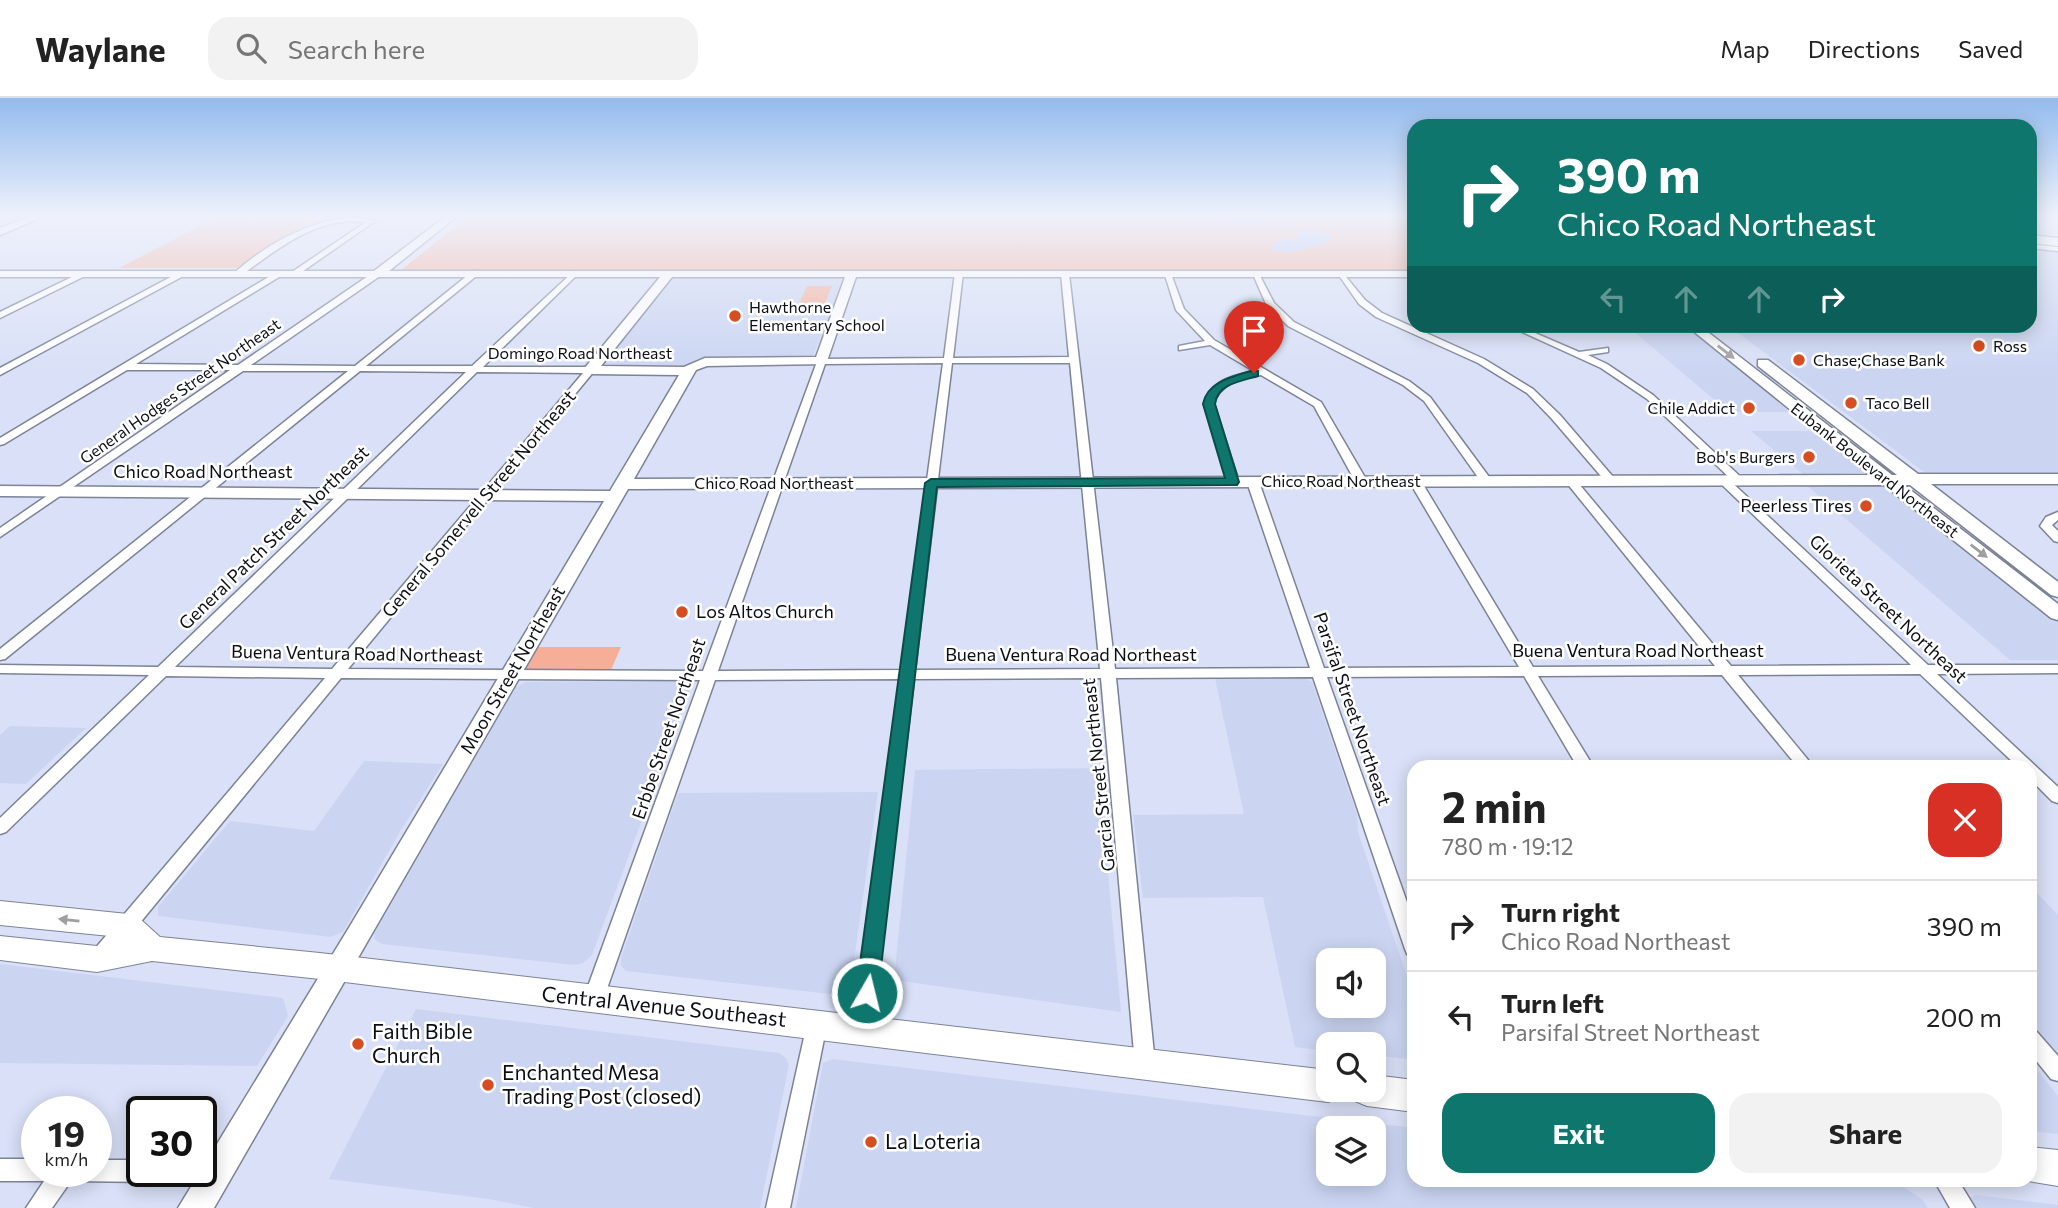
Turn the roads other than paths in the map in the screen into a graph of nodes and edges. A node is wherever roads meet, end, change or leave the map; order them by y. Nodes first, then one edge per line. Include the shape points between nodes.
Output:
1 (245, 269) edge
2 (301, 269) edge
3 (384, 269) edge
4 (476, 273) junction
5 (574, 273) junction
6 (670, 273) junction
7 (852, 273) junction
8 (959, 273) junction
9 (0, 274) edge
10 (85, 274) junction
11 (183, 274) junction
12 (237, 274) junction
13 (280, 274) junction
14 (293, 274) junction
15 (377, 274) junction
16 (1065, 274) junction
17 (1167, 274) junction
18 (1255, 274) junction
19 (1342, 274) junction
20 (1407, 274) edge
21 (0, 315) edge
22 (1407, 328) edge
23 (1419, 333) edge
24 (1532, 333) edge
25 (1702, 333) edge
26 (1724, 333) edge
27 (1211, 342) junction
28 (1182, 348) dead end
29 (1605, 350) dead end
30 (1580, 354) junction
31 (1074, 360) junction
32 (821, 361) junction
33 (947, 361) junction
34 (5, 366) edge
35 (124, 368) junction
36 (241, 368) junction
37 (356, 369) junction
38 (473, 369) junction
39 (590, 370) junction
40 (688, 371) junction
41 (0, 372) edge
42 (1260, 372) junction
43 (0, 442) edge
44 (1887, 479) junction
45 (1915, 479) junction
46 (2058, 479) edge
47 (1610, 480) junction
48 (1731, 480) junction
49 (1361, 481) junction
50 (1415, 481) junction
51 (1486, 481) junction
52 (1570, 481) junction
53 (1087, 482) junction
54 (1233, 482) junction
55 (1253, 482) junction
56 (776, 483) junction
57 (931, 483) junction
58 (620, 490) junction
59 (0, 491) edge
60 (61, 491) junction
61 (202, 493) junction
62 (344, 494) junction
63 (485, 495) junction
64 (2053, 518) edge
65 (0, 533) edge
66 (2058, 538) edge
67 (2058, 591) edge
68 (2058, 614) edge
69 (0, 656) edge
70 (0, 669) edge
71 (1725, 669) junction
72 (2058, 669) edge
73 (1925, 670) junction
74 (162, 671) junction
75 (1529, 671) junction
76 (339, 672) junction
77 (1320, 672) junction
78 (1108, 674) junction
79 (708, 675) junction
80 (908, 675) junction
81 (509, 676) junction
82 (1581, 760) edge
83 (1800, 760) edge
84 (2020, 760) edge
85 (2037, 777) edge
86 (2058, 797) edge
87 (0, 828) edge
88 (0, 913) edge
89 (128, 926) junction
90 (1407, 928) edge
91 (0, 948) edge
92 (152, 949) junction
93 (97, 960) junction
94 (339, 969) junction
95 (593, 1000) junction
96 (817, 1024) junction
97 (862, 1029) junction
98 (2037, 1046) edge
99 (1145, 1064) junction
100 (2058, 1072) edge
101 (1316, 1085) edge
102 (1386, 1092) edge
103 (1407, 1095) edge
104 (2037, 1166) edge
105 (2058, 1168) edge
106 (0, 1170) edge
107 (21, 1170) edge
108 (53, 1187) edge
109 (1950, 1187) edge
110 (38, 1208) edge
111 (195, 1208) edge
112 (778, 1208) edge
113 (1963, 1208) edge

1 - 12 street
2 - 14 street
3 - 15 street
4 - 5 street
4 - 15 street
4 - 37 street
5 - 6 street
5 - 38 street, General Patch Street Northeast
6 - 7 street
6 - 39 street, General Somervell Street Northeast
7 - 8 street
7 - 32 street, Erbbe Street Northeast
8 - 16 street
8 - 33 street
9 - 10 street
10 - 11 street
10 - 21 street
11 - 12 street
11 - 34 street
12 - 13 street
13 - 14 street
13 - 35 street
14 - 15 street
15 - 36 street, General Hodges Street Northeast
16 - 17 street
16 - 31 street, Garcia Street Northeast
17 - 18 street
17 - 27 street via 1180,310
18 - 19 street
18 - 51 street via 1270,304 1291,324 1417,391 1434,407
19 - 20 street
19 - 22 street via 1362,302
23 - 47 street via 1487,364 1530,391
24 - 30 street, Glorieta Street Northeast
25 -> 44 street, Eubank Boulevard Northeast
26 - 45 street, Eubank Boulevard Northeast
27 - 28 street
27 - 42 street
29 - 30 street
30 - 48 street, Glorieta Street Northeast via 1650,397
31 - 33 street, Domingo Road Northeast
31 - 53 street, Garcia Street Northeast
32 - 33 street, Domingo Road Northeast
32 - 40 street, Domingo Road Northeast via 705,362
32 - 56 street, Erbbe Street Northeast
33 - 57 street
34 - 41 street
35 - 36 street, Domingo Road Northeast
35 - 43 street
36 - 37 street, Domingo Road Northeast
36 - 60 street, General Hodges Street Northeast
37 - 38 street, Domingo Road Northeast
37 - 61 street
38 - 39 street, Domingo Road Northeast
38 - 62 street, General Patch Street Northeast
39 - 40 street, Domingo Road Northeast
39 - 63 street, General Somervell Street Northeast
40 - 58 street, Moon Street Northeast
42 - 49 street via 1318,404
42 - 54 street via 1226,382 1210,398
44 - 45 street, Chico Road Northeast
44 - 48 street, Chico Road Northeast
44 -> 68 street, Eubank Boulevard Northeast
45 - 46 street, Chico Road Northeast
45 - 67 street, Eubank Boulevard Northeast
47 - 48 street, Chico Road Northeast
47 - 52 street, Chico Road Northeast
48 - 73 street, Glorieta Street Northeast
49 - 50 street, Chico Road Northeast
49 - 55 street, Chico Road Northeast
50 - 51 street, Chico Road Northeast
50 - 75 street
51 - 52 street, Chico Road Northeast
52 - 71 street
53 - 54 street, Chico Road Northeast
53 - 57 street, Chico Road Northeast
53 - 78 street, Garcia Street Northeast
54 - 55 street, Chico Road Northeast
55 - 77 street, Parsifal Street Northeast
56 - 57 street, Chico Road Northeast
56 - 58 street, Chico Road Northeast
56 - 79 street, Erbbe Street Northeast
57 - 80 street
58 - 63 street, Chico Road Northeast
58 - 81 street, Moon Street Northeast
59 - 60 street, Chico Road Northeast
60 - 61 street, Chico Road Northeast
60 - 65 street, General Hodges Street Northeast
61 - 62 street, Chico Road Northeast
61 - 69 street
62 - 63 street, Chico Road Northeast
62 - 74 street, General Patch Street Northeast
63 - 76 street, General Somervell Street Northeast
64 - 66 street via 2048,528
70 - 74 street, Buena Ventura Road Northeast
71 - 73 street, Buena Ventura Road Northeast
71 - 75 street, Buena Ventura Road Northeast
71 - 83 street
72 - 73 street, Buena Ventura Road Northeast
73 - 84 street, Glorieta Street Northeast
74 - 76 street, Buena Ventura Road Northeast
74 - 87 street, General Patch Street Northeast
75 - 77 street, Buena Ventura Road Northeast
75 - 82 street
76 - 81 street, Buena Ventura Road Northeast
76 - 89 street, General Somervell Street Northeast
77 - 78 street, Buena Ventura Road Northeast
77 - 90 street, Parsifal Street Northeast
78 - 80 street, Buena Ventura Road Northeast
78 - 99 street, Garcia Street Northeast
79 - 80 street, Buena Ventura Road Northeast
79 - 81 street, Buena Ventura Road Northeast
79 - 95 street, Erbbe Street Northeast
80 - 97 street
81 - 94 street, Moon Street Northeast
85 - 86 street
89 -> 88 main road
89 - 92 main road
89 - 93 street, General Somervell Street Northeast
91 - 93 main road, Central Avenue Southeast
92 - 93 main road, Central Avenue Southeast
92 - 94 main road, Central Avenue Southeast
94 - 95 main road, Central Avenue Southeast
94 - 111 street, Moon Street Northeast
95 - 96 main road, Central Avenue Southeast
96 - 97 main road, Central Avenue Southeast
96 - 112 street
97 - 99 main road, Central Avenue Southeast
98 - 100 street
99 - 101 main road, Central Avenue Southeast
102 - 103 main road
104 - 105 main road
106 - 107 street
108 - 110 street
109 - 113 street

